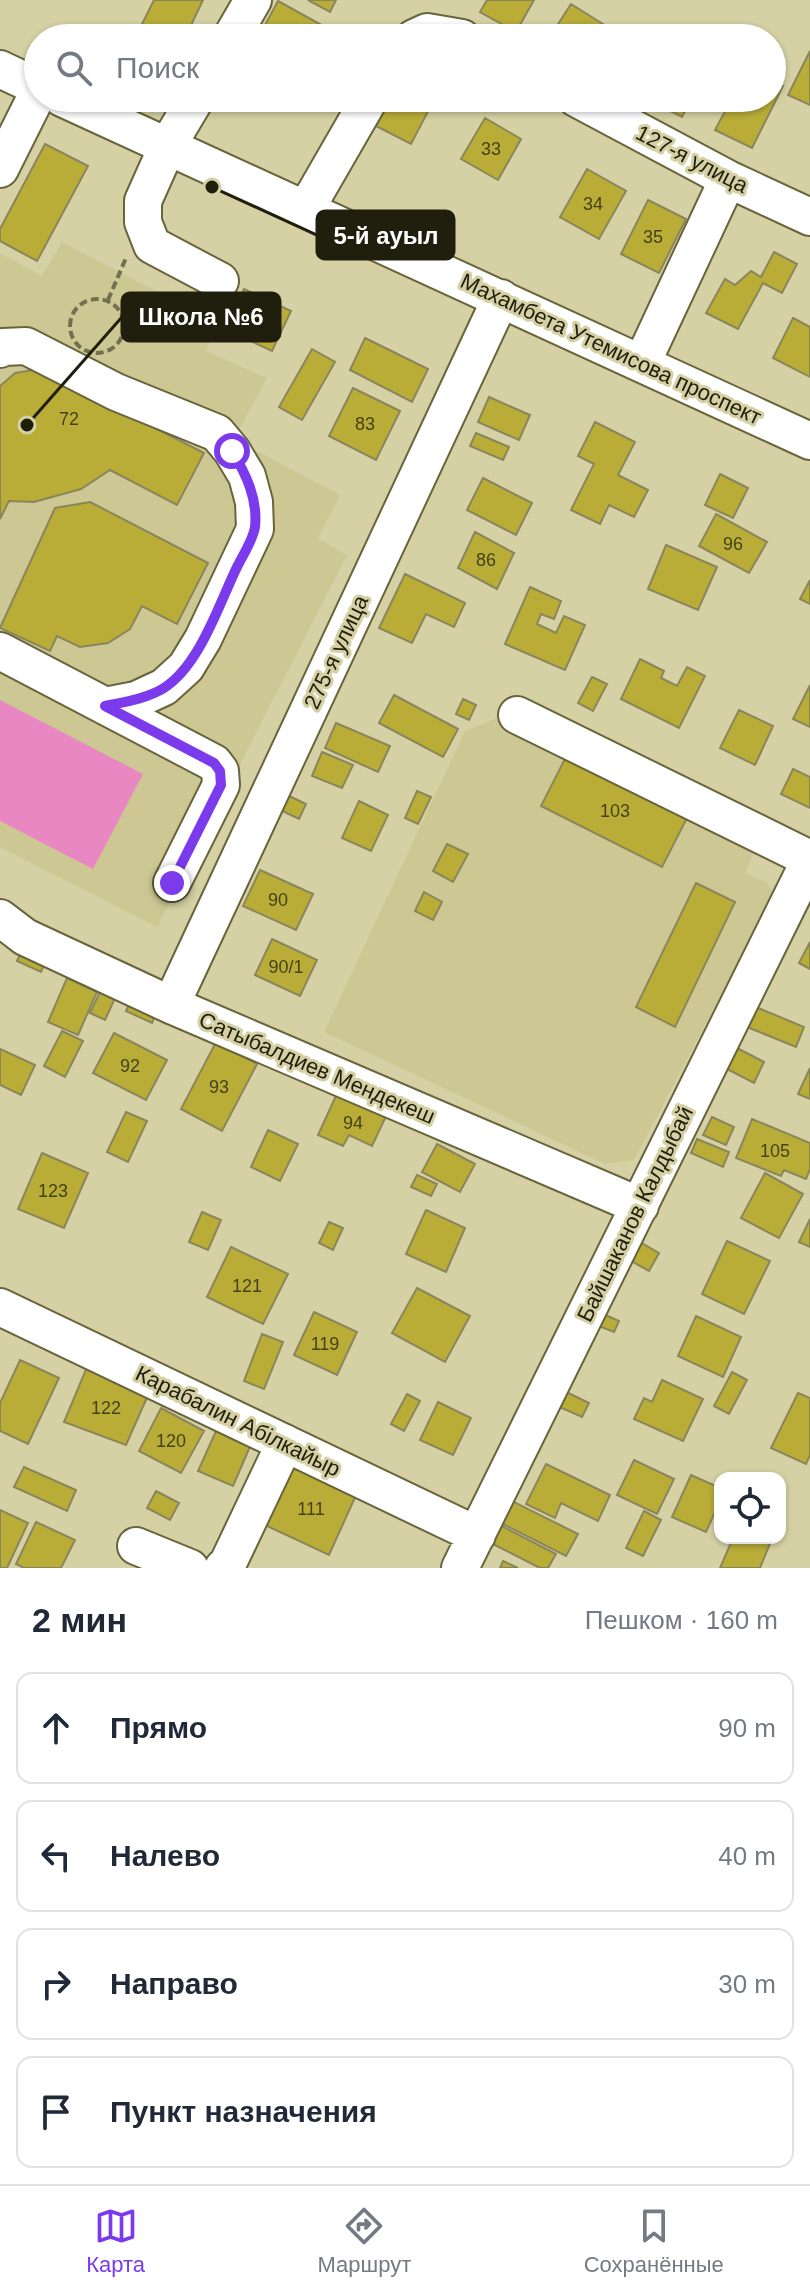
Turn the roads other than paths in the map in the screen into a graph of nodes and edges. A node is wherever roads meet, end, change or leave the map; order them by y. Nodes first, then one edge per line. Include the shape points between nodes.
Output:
1 (253, 0) edge
2 (239, 24) edge
3 (0, 69) edge
4 (24, 82) edge
5 (27, 112) edge
6 (94, 112) edge
7 (188, 112) edge
8 (362, 112) edge
9 (602, 112) edge
10 (168, 145) junction
11 (0, 169) edge
12 (728, 179) junction
13 (306, 209) junction
14 (810, 217) edge
15 (220, 281) dead end
16 (501, 298) junction
17 (0, 349) edge
18 (642, 363) junction
19 (810, 441) edge
20 (0, 651) edge
21 (105, 706) junction
22 (517, 715) dead end
23 (810, 860) edge
24 (172, 883) dead end
25 (0, 918) edge
26 (171, 1005) junction
27 (640, 1206) junction
28 (0, 1307) edge
29 (285, 1443) junction
30 (477, 1535) junction
31 (136, 1546) dead end
32 (190, 1568) edge
33 (223, 1568) edge
34 (460, 1568) edge

1 - 2 street
3 - 4 street
5 - 11 street
6 - 10 street, Махамбета Утемисова проспект
7 - 10 street
8 - 13 street
9 - 12 street, 127-я улица
10 - 13 street, Махамбета Утемисова проспект
10 - 15 street via 143,201 143,222 152,245
12 - 14 street, 127-я улица
12 - 18 street
13 - 16 street, Махамбета Утемисова проспект
16 - 18 street, Махамбета Утемисова проспект
16 - 26 street, 275-я улица
17 - 21 street via 26,346 116,392 217,433 247,476 255,529 186,667 164,687
18 - 19 street, Махамбета Утемисова проспект
20 - 21 street
21 - 24 street via 214,763 220,771 221,785
22 - 23 street
23 - 27 street, Байшаканов Калдыбай
25 - 26 street, Сатыбалдиев Мендекеш via 25,937
26 - 27 street, Сатыбалдиев Мендекеш
27 - 30 street, Байшаканов Калдыбай
28 - 29 street, Карабалин Абілкайыр
29 - 30 street, Карабалин Абілкайыр
29 - 33 street
30 - 34 street, Байшаканов Калдыбай
31 - 32 street

